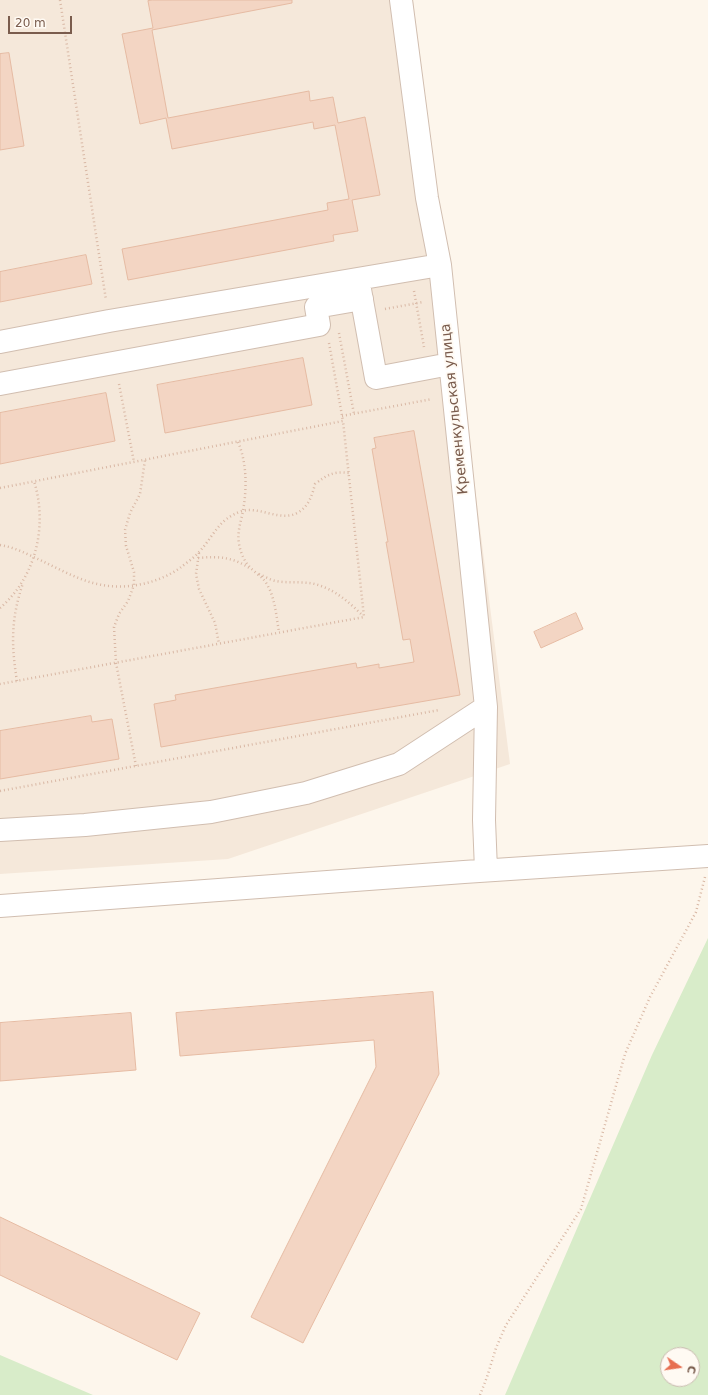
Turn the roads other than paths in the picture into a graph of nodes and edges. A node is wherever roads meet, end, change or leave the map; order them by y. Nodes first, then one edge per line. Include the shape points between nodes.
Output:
1 (401, 0) edge
2 (440, 265) junction
3 (360, 289) junction
4 (0, 342) edge
5 (450, 364) junction
6 (0, 384) edge
7 (486, 707) junction
8 (0, 830) edge
9 (707, 865) edge
10 (486, 870) junction
11 (0, 906) edge

1 - 2 street, Кременкульская улица via 427,198
2 - 3 street via 410,270
2 - 5 street, Кременкульская улица
3 - 4 street via 109,321
3 - 5 street via 376,378
3 - 6 street via 316,306 319,325
5 - 7 street, Кременкульская улица
7 - 8 street via 399,764 306,793 211,812 85,826
7 - 10 street, Кременкульская улица
9 - 10 street
10 - 11 street

